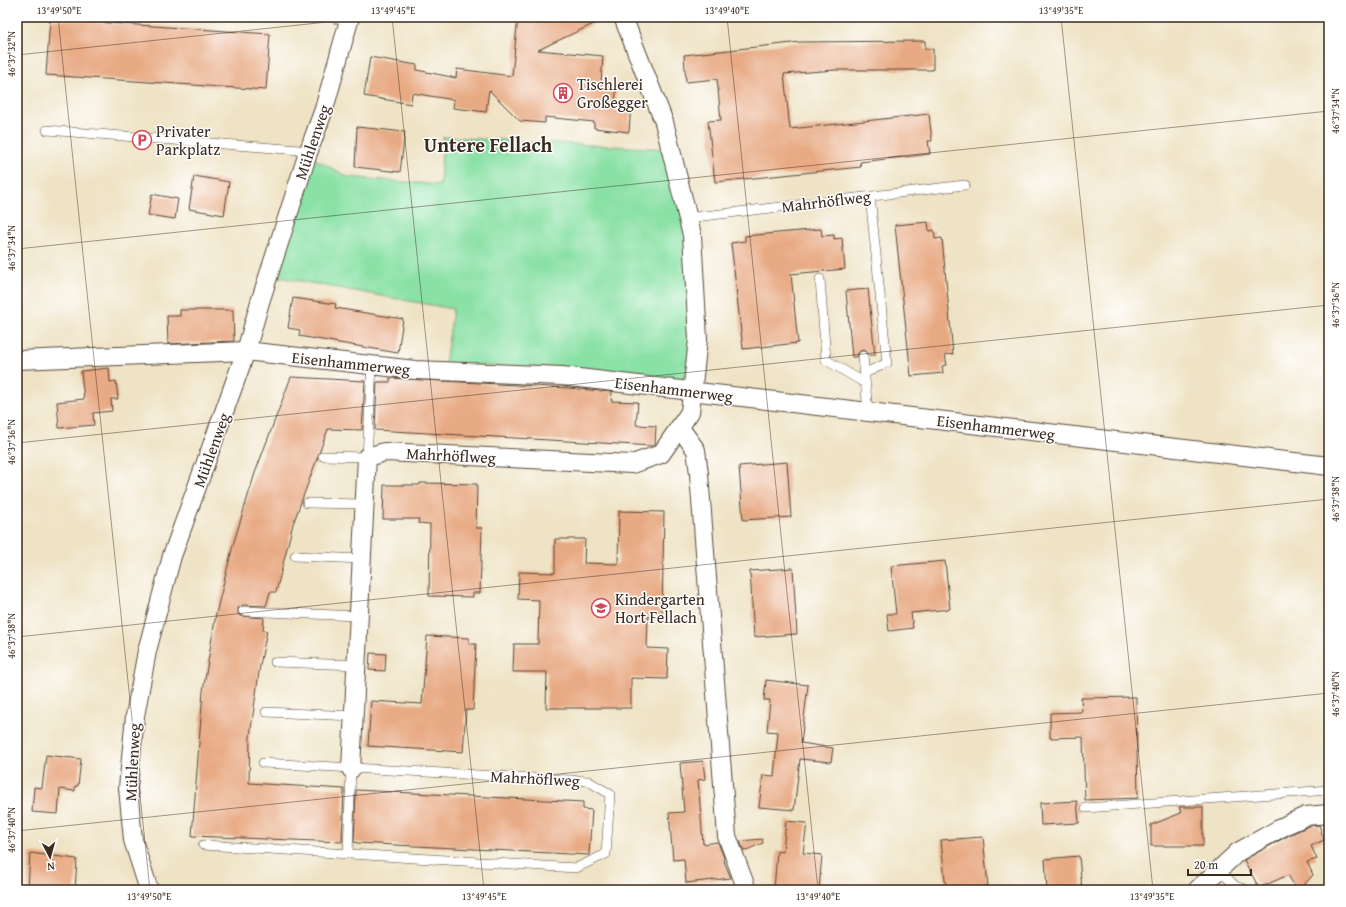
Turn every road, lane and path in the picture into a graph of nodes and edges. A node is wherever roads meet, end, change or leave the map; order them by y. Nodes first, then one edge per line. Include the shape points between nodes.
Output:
1 (623, 17) edge
2 (345, 18) edge
3 (47, 130) dead end
4 (308, 153) junction
5 (965, 185) dead end
6 (870, 196) junction
7 (688, 218) junction
8 (820, 279) dead end
9 (246, 351) junction
10 (863, 356) dead end
11 (17, 360) edge
12 (372, 366) junction
13 (864, 373) junction
14 (865, 383) junction
15 (692, 392) junction
16 (868, 412) junction
17 (680, 428) junction
18 (323, 456) dead end
19 (368, 457) junction
20 (1329, 466) edge
21 (307, 503) dead end
22 (364, 504) junction
23 (295, 556) dead end
24 (362, 559) junction
25 (243, 610) dead end
26 (358, 616) junction
27 (275, 662) dead end
28 (356, 665) junction
29 (266, 712) dead end
30 (353, 716) junction
31 (263, 763) dead end
32 (351, 769) junction
33 (1329, 790) edge
34 (1086, 808) dead end
35 (1329, 814) edge
36 (203, 845) dead end
37 (348, 854) junction
38 (1219, 869) junction
39 (149, 890) edge
40 (747, 890) edge
41 (1196, 890) edge
42 (1247, 890) edge

1 - 7 street, Mahrhöflweg via 664,122
2 - 4 street, Mühlenweg via 324,109
3 - 4 lane via 238,144
4 - 9 street, Mühlenweg
5 - 6 lane, Mahrhöflweg
6 - 7 lane, Mahrhöflweg
6 - 13 lane via 887,363
7 - 15 street, Mahrhöflweg via 692,235 698,339
8 - 14 lane via 826,360
9 - 11 street, Eisenhammerweg
9 - 12 street, Eisenhammerweg
9 - 39 street, Mühlenweg via 172,556 147,651 135,716 128,788 133,840
10 - 13 lane
12 - 15 street, Eisenhammerweg via 562,376
12 - 19 lane
13 - 14 lane
14 - 16 lane
15 - 16 street, Eisenhammerweg
15 - 17 street, Mahrhöflweg via 690,412
16 - 20 street, Eisenhammerweg
17 - 19 street, Mahrhöflweg via 661,454 632,464 385,452
17 - 40 street via 696,450 700,474 727,836
18 - 19 lane
19 - 22 street
21 - 22 lane
22 - 24 street
23 - 24 lane
24 - 26 street
25 - 26 lane
26 - 28 street
27 - 28 lane
28 - 30 street
29 - 30 lane
30 - 32 street
31 - 32 lane, Mahrhöflweg
32 - 37 lane
32 - 37 lane, Mahrhöflweg via 588,781 610,794 606,854 576,868
33 - 34 lane
35 - 38 street via 1306,816 1288,824 1238,852
36 - 37 lane, Mahrhöflweg
38 - 41 street
38 - 42 lane via 1235,886

